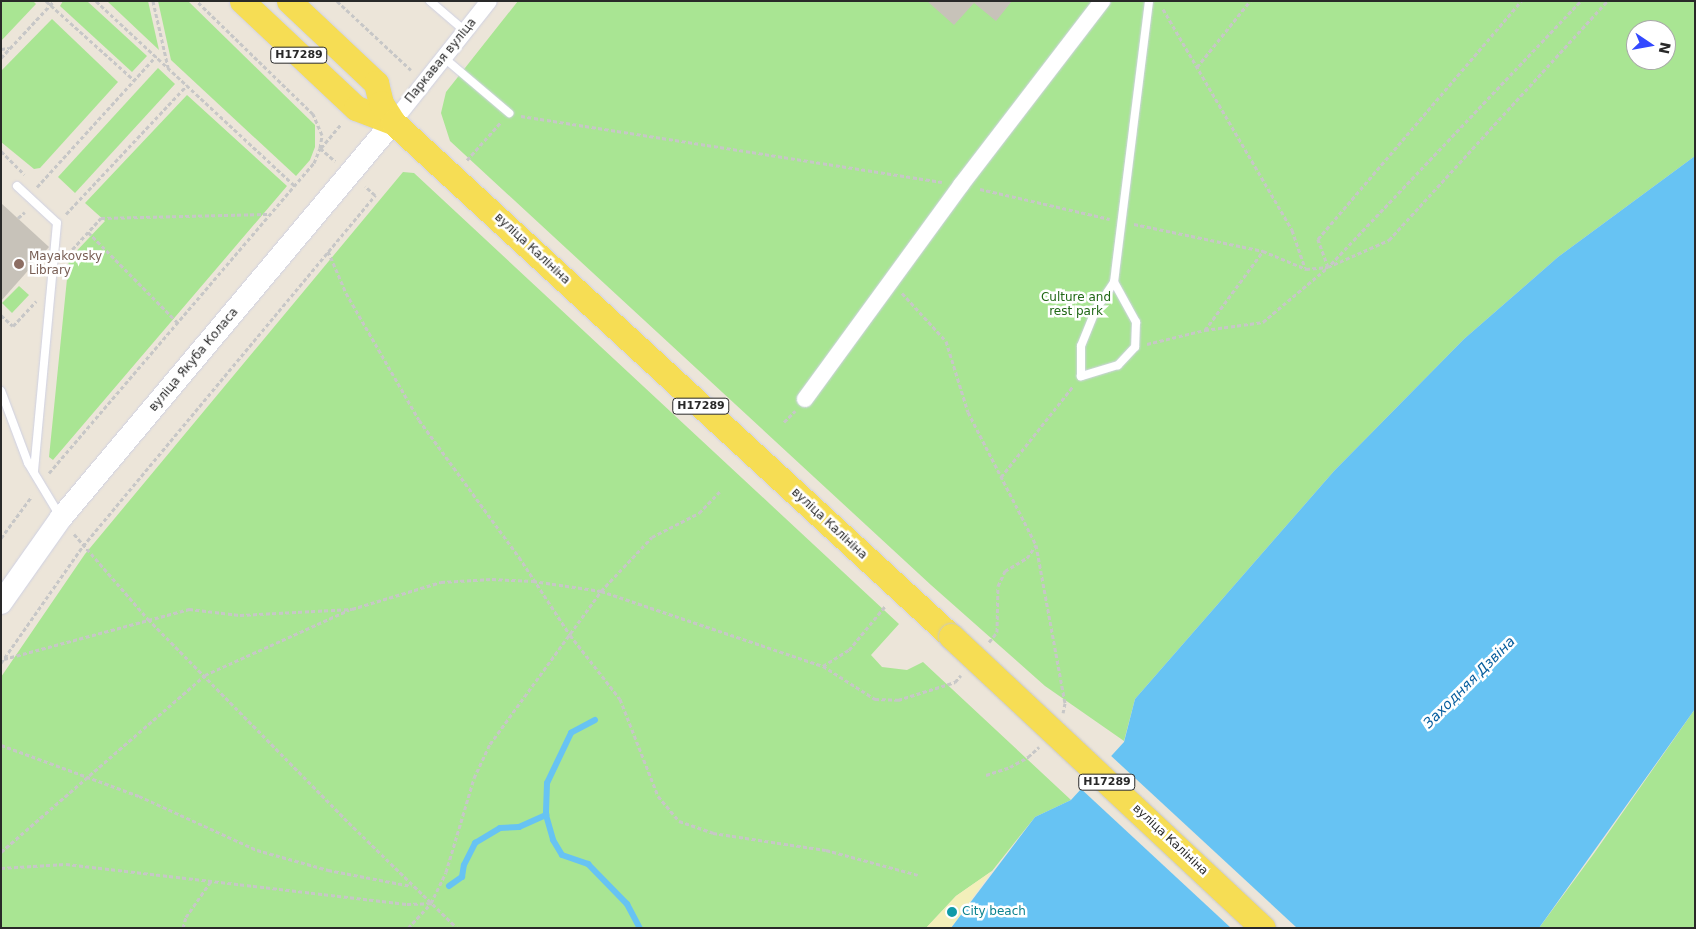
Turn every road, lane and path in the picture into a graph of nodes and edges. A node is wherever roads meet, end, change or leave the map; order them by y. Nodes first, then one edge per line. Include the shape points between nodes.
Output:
1 (46, 1) edge
2 (54, 1) edge
3 (96, 1) edge
4 (153, 1) edge
5 (197, 1) edge
6 (242, 1) edge
7 (289, 1) edge
8 (337, 1) edge
9 (430, 1) edge
10 (489, 1) edge
11 (1102, 1) edge
12 (1149, 1) edge
13 (1158, 1) edge
14 (1250, 1) edge
15 (1521, 1) edge
16 (1581, 1) edge
17 (1607, 1) edge
18 (50, 5) junction
19 (464, 31) junction
20 (10, 48) junction
21 (1, 49) edge
22 (156, 56) junction
23 (443, 57) junction
24 (1, 58) edge
25 (398, 59) dead end
26 (168, 67) junction
27 (1197, 67) junction
28 (134, 80) junction
29 (187, 85) junction
30 (509, 113) junction
31 (393, 122) junction
32 (1, 151) edge
33 (467, 160) dead end
34 (18, 168) dead end
35 (294, 185) junction
36 (961, 185) junction
37 (17, 186) dead end
38 (375, 195) dead end
39 (28, 196) junction
40 (269, 214) junction
41 (1123, 221) junction
42 (57, 223) junction
43 (88, 232) junction
44 (328, 251) junction
45 (1263, 251) junction
46 (65, 257) dead end
47 (1328, 267) junction
48 (1306, 268) junction
49 (892, 282) junction
50 (1114, 282) junction
51 (52, 284) junction
52 (1, 315) edge
53 (177, 322) junction
54 (1205, 330) junction
55 (1136, 347) junction
56 (1081, 376) junction
57 (1, 391) edge
58 (805, 399) dead end
59 (48, 464) dead end
60 (52, 469) junction
61 (34, 472) junction
62 (1001, 477) junction
63 (42, 482) junction
64 (721, 490) dead end
65 (61, 518) junction
66 (1, 538) edge
67 (83, 546) junction
68 (533, 580) junction
69 (601, 591) junction
70 (1, 603) edge
71 (352, 609) junction
72 (881, 611) dead end
73 (148, 619) junction
74 (570, 635) junction
75 (2, 661) edge
76 (822, 666) junction
77 (205, 675) junction
78 (852, 684) dead end
79 (1063, 716) dead end
80 (1042, 744) dead end
81 (1, 745) edge
82 (986, 775) dead end
83 (88, 779) junction
84 (1, 852) edge
85 (1, 868) edge
86 (918, 875) dead end
87 (211, 881) junction
88 (412, 886) junction
89 (431, 903) junction
90 (183, 928) edge
91 (408, 928) edge
92 (457, 928) edge
93 (1263, 928) edge

1 - 18 path
2 - 18 path
3 - 22 path
4 - 26 path
5 - 35 path via 320,123 320,148 314,163
6 - 31 main road, вуліца Калініна / Н17289 via 356,108
7 - 31 main road, вуліца Калініна / Н17289 via 376,83 381,103
8 - 25 path
9 - 19 lane
10 - 19 street, Паркавая вуліца
11 - 36 street
12 - 41 lane
13 - 27 path
14 - 27 path
15 - 47 path via 1318,239
16 - 47 path
17 - 47 path via 1389,240
18 - 20 path
18 - 28 path
19 - 23 street, Паркавая вуліца
20 - 21 path
20 - 24 path
22 - 26 path
22 - 28 path
23 - 30 lane
23 - 31 street, Паркавая вуліца
26 - 29 path
27 - 48 path via 1292,230
28 - 39 path
29 - 35 path
29 - 42 path
30 - 33 path
30 - 36 path
31 - 65 street, вуліца Якуба Коласа
31 - 93 main road, вуліца Калініна / Н17289, bridge
32 - 34 path
35 - 40 path
36 - 41 path
36 - 49 street
37 - 39 lane
38 - 44 path
39 - 42 lane
40 - 43 path via 101,218
40 - 53 path
41 - 45 path
41 - 50 lane
42 - 51 lane
43 - 46 path
43 - 53 path
44 - 67 path
44 - 68 path via 346,293 419,420
45 - 48 path
45 - 54 path
47 - 48 path
47 - 54 path via 1263,322
49 - 58 street
49 - 62 path via 946,341 968,412
50 - 55 lane via 1136,322
50 - 56 lane via 1096,309 1081,346
51 - 52 path via 13,326
51 - 61 lane
53 - 60 path
54 - 55 path
55 - 56 lane via 1118,364
56 - 62 path
57 - 61 lane
59 - 60 path
60 - 63 path
61 - 63 lane
62 - 79 path via 1036,545 1065,703
63 - 65 lane
63 - 66 path
64 - 69 path via 699,513 652,537
65 - 67 path
65 - 70 street, вуліца Якуба Коласа
67 - 73 path
67 - 75 path
68 - 69 path
68 - 71 path via 441,582
68 - 74 path
69 - 74 path
69 - 76 path
71 - 73 path via 240,615 189,609
71 - 77 path
72 - 76 path via 849,650
73 - 75 path
73 - 77 path
74 - 86 path via 620,699 658,796 679,821 713,833 826,850
74 - 89 path via 490,744 474,778 446,872
76 - 78 path
77 - 83 path
77 - 88 path
80 - 82 path via 1028,757
81 - 83 path
83 - 84 path
83 - 88 path via 139,796 257,850 328,870
85 - 87 path via 66,864
87 - 89 path via 407,904
87 - 90 path via 186,917
88 - 89 path
89 - 91 path
89 - 92 path

